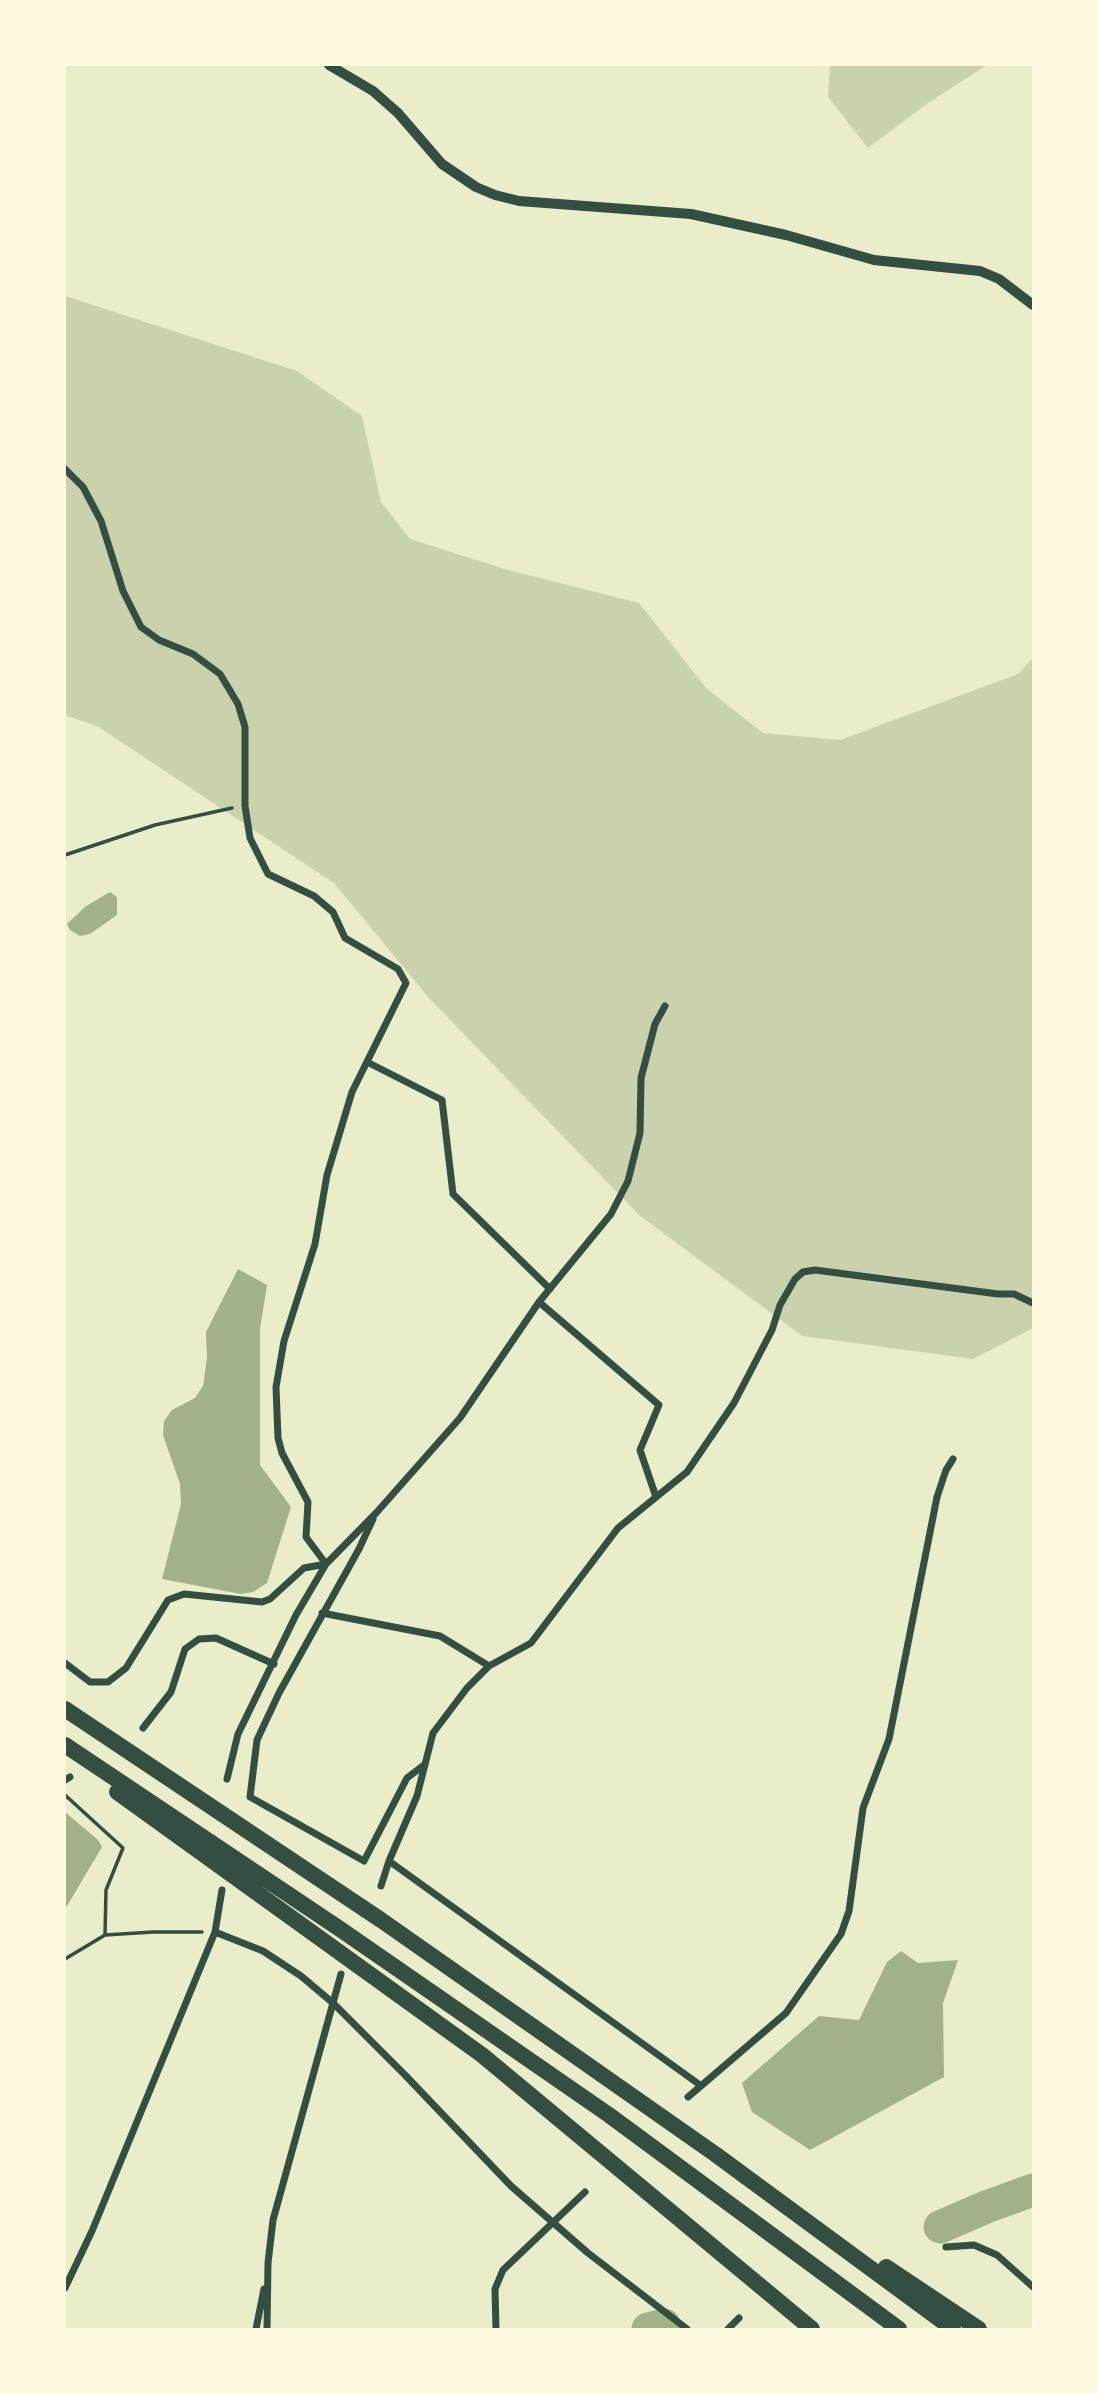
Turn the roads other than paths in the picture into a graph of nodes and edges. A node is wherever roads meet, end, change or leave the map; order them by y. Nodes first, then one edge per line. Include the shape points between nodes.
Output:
1 (329, 65) edge
2 (1033, 305) edge
3 (65, 469) edge
4 (665, 1006) dead end
5 (367, 1062) junction
6 (550, 1289) junction
7 (539, 1302) junction
8 (1033, 1303) edge
9 (953, 1460) dead end
10 (656, 1497) junction
11 (377, 1512) junction
12 (326, 1564) junction
13 (322, 1612) junction
14 (65, 1663) edge
15 (274, 1664) junction
16 (489, 1666) junction
17 (65, 1709) edge
18 (143, 1728) dead end
19 (65, 1748) edge
20 (424, 1765) junction
21 (228, 1779) dead end
22 (389, 1861) junction
23 (381, 1886) dead end
24 (222, 1890) dead end
25 (215, 1932) junction
26 (341, 1974) dead end
27 (333, 2003) junction
28 (700, 2085) junction
29 (688, 2097) dead end
30 (715, 2154) junction
31 (585, 2192) dead end
32 (555, 2223) junction
33 (946, 2247) dead end
34 (268, 2284) junction
35 (1033, 2287) edge
36 (65, 2288) edge
37 (739, 2318) dead end
38 (256, 2329) edge
39 (267, 2329) edge
40 (496, 2329) edge
41 (687, 2329) edge
42 (728, 2329) edge
43 (812, 2329) edge
44 (899, 2329) edge
45 (953, 2329) edge
46 (979, 2329) edge

1 - 2 street via 373,90 442,164 495,195 519,201 691,214 874,260 980,271 999,279
3 - 5 street via 83,487 101,521 122,591 141,626 220,674 238,704 245,727 245,806 250,838 268,874 314,895 333,912 345,938 398,969 406,983
4 - 6 street via 655,1024 640,1078 640,1133 628,1181 611,1214
5 - 6 street via 442,1100 453,1194
5 - 12 street via 352,1092 327,1175 315,1244 284,1341 276,1387 282,1453 308,1503 306,1537
6 - 7 street
7 - 10 street via 659,1405 639,1450
7 - 11 street via 460,1418
8 - 10 street via 1014,1294 803,1272 780,1305 772,1330 712,1438 687,1472
9 - 28 street via 937,1497 889,1739 863,1808 849,1911 841,1934 786,2013
10 - 16 street via 618,1528 531,1643
11 - 12 street
11 - 13 street
12 - 14 street via 304,1568 261,1602 184,1594 169,1600 126,1668 108,1682 90,1682
12 - 15 street
13 - 16 street via 440,1636
13 - 20 street via 257,1740 250,1797 364,1861 407,1779
15 - 18 street via 216,1638 199,1639 185,1649 172,1692
15 - 21 street via 238,1734
16 - 20 street via 433,1733
17 - 30 highway via 381,1920
19 - 43 highway via 146,1815 482,2055
19 - 44 highway via 340,1929 608,2115
20 - 22 street via 417,1796
22 - 23 street
22 - 28 street
24 - 25 street
25 - 27 street via 262,1951
25 - 36 street
26 - 27 street
27 - 32 street via 512,2186
27 - 34 street via 273,2220
28 - 29 street
30 - 45 highway
30 - 46 highway
31 - 32 street
32 - 40 street via 503,2270 495,2289
32 - 41 street
33 - 35 street via 974,2245 997,2255
34 - 38 street
34 - 39 street
37 - 42 street

